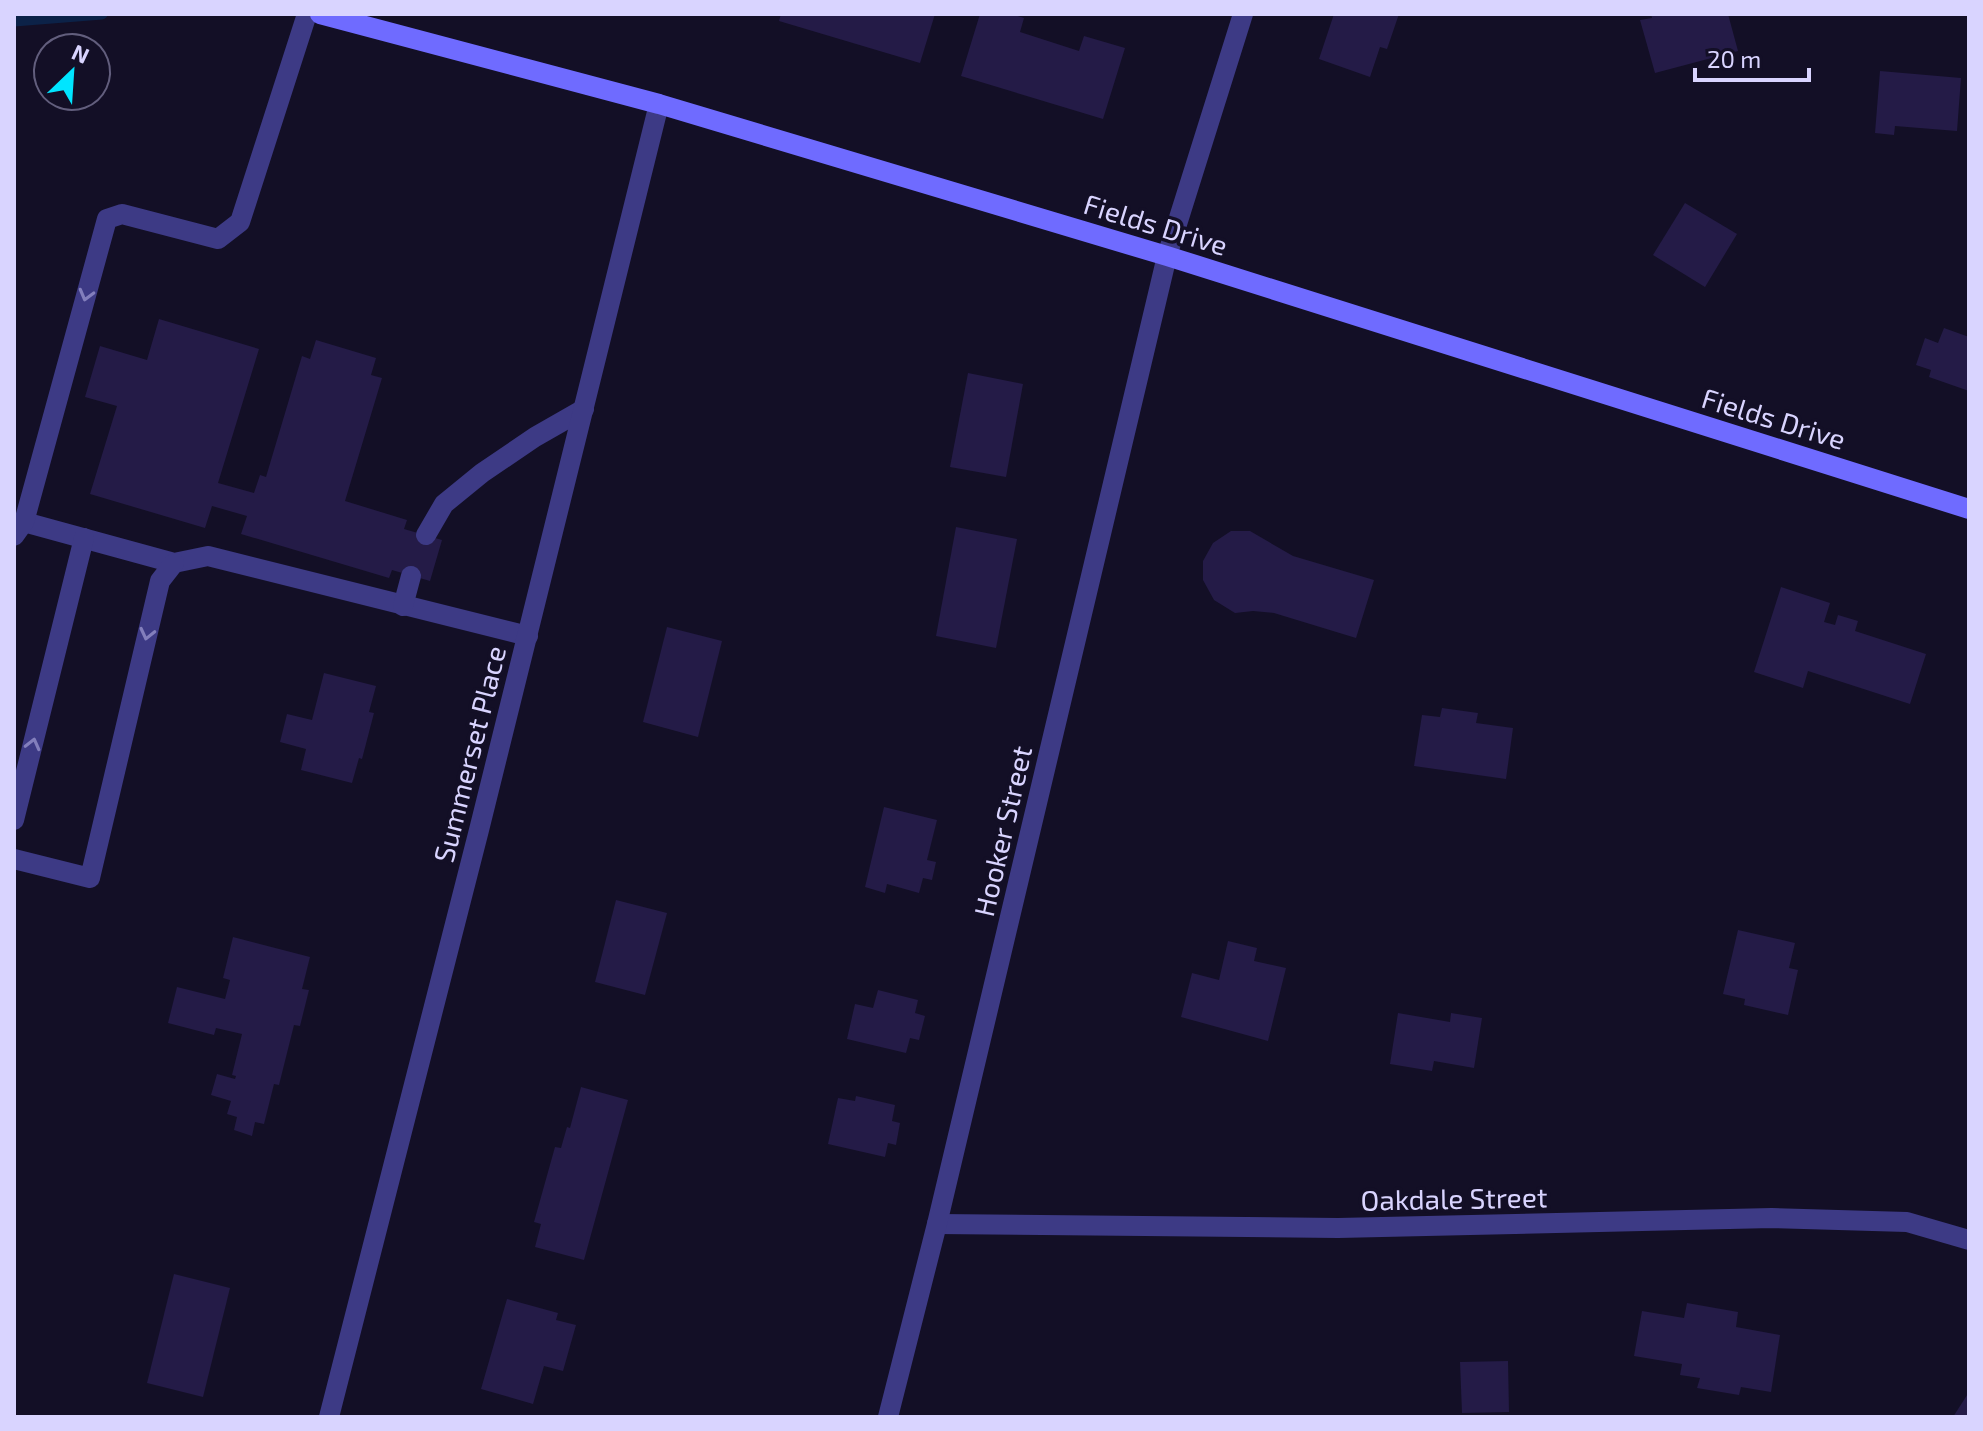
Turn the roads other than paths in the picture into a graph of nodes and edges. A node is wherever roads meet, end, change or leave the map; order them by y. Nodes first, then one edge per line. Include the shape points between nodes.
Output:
1 (307, 14) edge
2 (320, 14) edge
3 (1243, 14) edge
4 (659, 104) junction
5 (1167, 256) junction
6 (584, 409) junction
7 (1969, 509) edge
8 (19, 529) edge
9 (426, 535) dead end
10 (84, 538) junction
11 (174, 563) junction
12 (411, 576) dead end
13 (403, 606) junction
14 (528, 636) junction
15 (14, 820) edge
16 (14, 859) edge
17 (937, 1224) junction
18 (1969, 1240) edge
19 (329, 1417) edge
20 (888, 1417) edge

1 -> 8 street via 240,222 218,239 122,214 107,219
2 - 4 street, Fields Drive
3 - 5 street, Hooker Street
4 - 5 street, Fields Drive
4 - 6 street, Summerset Place
5 - 7 street, Fields Drive
5 - 17 street, Hooker Street
6 - 9 street via 482,473 444,504
6 - 14 street, Summerset Place
8 - 10 street
10 - 11 street
15 -> 10 street
11 - 13 street via 208,556
11 -> 16 street via 160,581 90,878
12 - 13 street
13 - 14 street
14 - 19 street, Summerset Place
17 - 18 street, Oakdale Street via 1338,1228 1772,1218 1907,1222
17 - 20 street, Hooker Street

